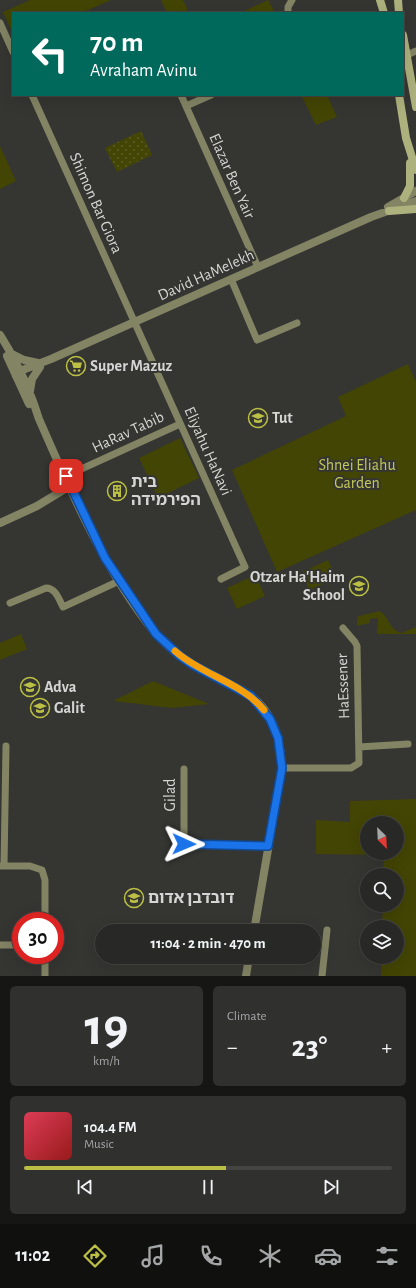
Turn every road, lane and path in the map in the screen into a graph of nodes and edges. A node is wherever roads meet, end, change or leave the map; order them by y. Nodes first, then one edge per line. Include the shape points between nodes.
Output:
1 (292, 0) edge
2 (380, 0) edge
3 (398, 0) edge
4 (288, 12) edge
5 (384, 12) edge
6 (399, 12) edge
7 (0, 23) edge
8 (404, 42) edge
9 (12, 50) edge
10 (416, 50) edge
11 (406, 55) junction
12 (32, 96) edge
13 (181, 96) edge
14 (209, 96) edge
15 (399, 96) edge
16 (186, 106) junction
17 (416, 107) edge
18 (410, 152) junction
19 (416, 170) edge
20 (416, 191) edge
21 (404, 198) junction
22 (416, 201) edge
23 (416, 209) edge
24 (389, 211) junction
25 (372, 217) junction
26 (258, 267) junction
27 (231, 280) junction
28 (134, 323) junction
29 (297, 323) dead end
30 (0, 335) edge
31 (11, 354) junction
32 (40, 365) junction
33 (19, 374) junction
34 (30, 392) junction
35 (38, 418) junction
36 (180, 424) junction
37 (66, 476) junction
38 (70, 486) junction
39 (0, 523) edge
40 (221, 579) dead end
41 (119, 581) junction
42 (10, 603) dead end
43 (343, 628) dead end
44 (408, 744) dead end
45 (6, 746) dead end
46 (359, 747) junction
47 (282, 768) junction
48 (184, 769) dead end
49 (268, 846) junction
50 (2, 866) edge
51 (45, 912) edge
52 (255, 924) edge
53 (327, 930) dead end
54 (0, 945) edge
55 (12, 945) edge
56 (45, 964) edge
57 (248, 964) edge
58 (45, 976) edge
59 (246, 976) edge
60 (322, 976) edge

1 - 4 street
2 - 5 main road
3 - 6 main road
7 - 9 street
8 - 11 main road
10 - 11 street
11 - 17 main road
12 - 28 street, Shimon Bar Giora
13 - 16 street, Elazar Ben Yair
14 - 16 street
15 - 18 main road
16 - 26 street, Elazar Ben Yair
18 - 19 main road
18 - 21 main road via 410,186
20 - 21 street, David HaMelekh
21 - 25 street, David HaMelekh
22 - 24 street, David HaMelekh
23 - 24 main road
24 - 25 street, David HaMelekh
25 - 26 street, David HaMelekh
26 - 27 street, David HaMelekh
27 - 28 street, David HaMelekh
27 - 29 street via 257,340
28 - 32 street, David HaMelekh
28 - 36 street, Eliyahu HaNavi
30 - 31 street
30 - 33 street
31 - 32 street
31 - 33 street
32 - 33 street, David HaMelekh
32 - 34 street via 32,379
33 - 34 street
33 - 35 street
34 - 35 street
35 - 37 street
36 - 37 street, HaRav Tabib
36 - 40 street, Eliyahu HaNavi via 245,567
37 - 38 street
38 - 39 street via 37,506
38 - 41 street via 98,546
41 - 42 street via 63,607 50,588
41 - 47 street via 156,634 171,648 200,669 251,696 263,708 277,733
43 - 46 street, HaEssener via 357,646
44 - 46 street
45 - 50 street
46 - 47 street, HaEssener via 360,760 356,766
47 - 49 street
48 - 49 street, Gilad via 184,844
49 - 52 street
50 - 51 street via 30,866 42,870 45,880
53 - 60 street
54 - 55 street
56 - 58 street
57 - 59 street

